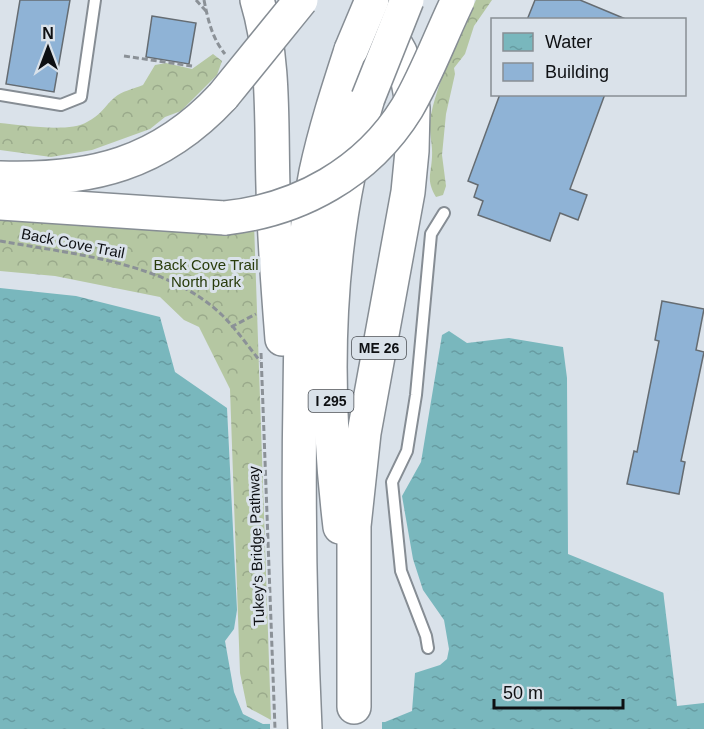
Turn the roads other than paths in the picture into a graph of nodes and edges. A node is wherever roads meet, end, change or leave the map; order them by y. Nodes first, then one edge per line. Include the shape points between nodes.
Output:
1 (95, 0) edge
2 (257, 0) edge
3 (301, 0) edge
4 (372, 0) edge
5 (407, 0) edge
6 (458, 0) edge
7 (0, 95) edge
8 (0, 178) edge
9 (0, 203) edge
10 (444, 213) dead end
11 (298, 540) junction
12 (428, 648) dead end
13 (294, 716) edge
14 (354, 718) edge

1 - 7 lane via 81,97 61,105
2 - 11 highway via 268,61 275,247
3 - 8 highway, bridge via 223,96 180,136 152,153 76,176
4 - 11 highway, I 295, bridge via 351,50 324,137 306,233 301,294
4 - 14 highway, ME 26 via 400,52 413,119 408,192 364,433 354,526
5 - 14 highway, I 295, bridge via 368,99 344,189 336,242 330,345 331,428
6 - 9 highway, bridge via 408,107 368,155 327,187 300,201 225,218
10 - 12 lane via 431,234 416,395 406,451 392,482 401,571
11 - 13 highway, I 295

